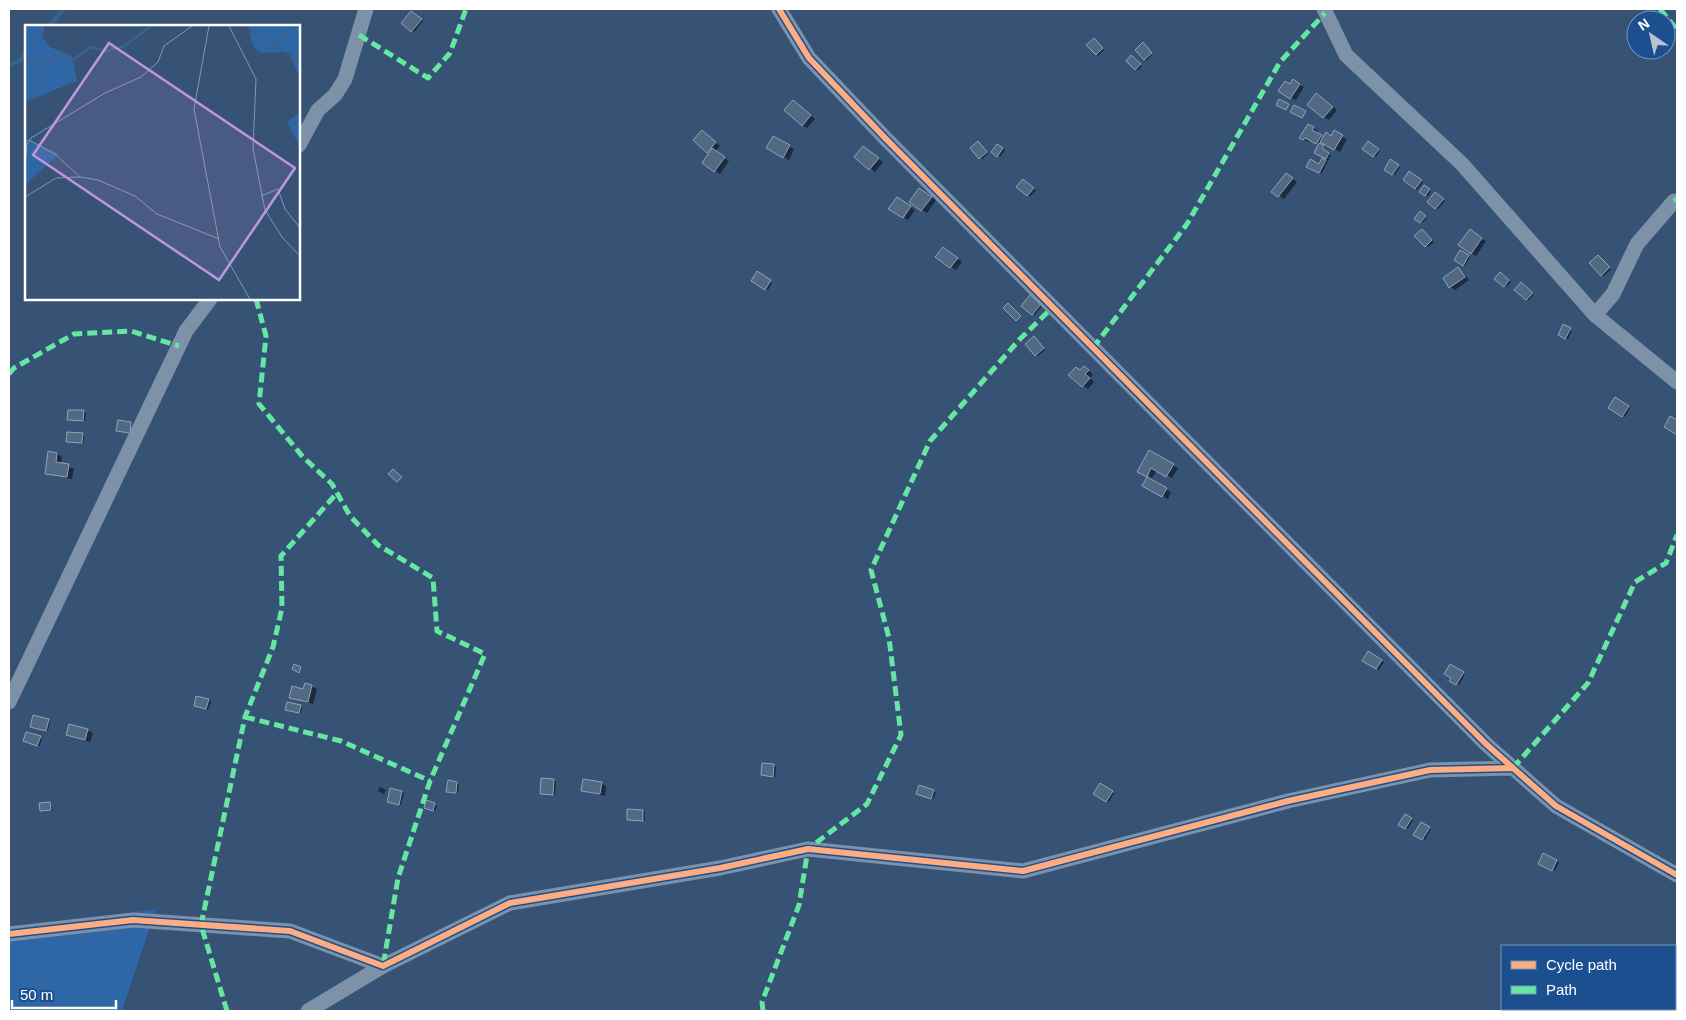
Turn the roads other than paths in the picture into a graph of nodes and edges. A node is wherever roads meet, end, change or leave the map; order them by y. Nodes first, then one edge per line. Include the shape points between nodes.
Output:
1 (366, 9) edge
2 (779, 9) edge
3 (1324, 9) edge
4 (300, 143) edge
5 (1677, 202) edge
6 (209, 300) edge
7 (1595, 315) junction
8 (1677, 382) edge
9 (9, 702) edge
10 (1513, 768) junction
11 (1677, 875) edge
12 (9, 934) edge
13 (383, 966) junction
14 (308, 1011) edge

1 - 4 street via 346,79 335,95 318,110
2 - 10 street via 809,58 886,139
3 - 7 street via 1346,55 1462,164
5 - 7 street via 1674,201 1637,244 1613,294
6 - 9 street via 186,331
7 - 8 street
10 - 11 street via 1556,806
10 - 13 street via 1430,770 1288,801 1023,871 808,849 720,868 510,903
12 - 13 street via 133,920 290,931
13 - 14 street

